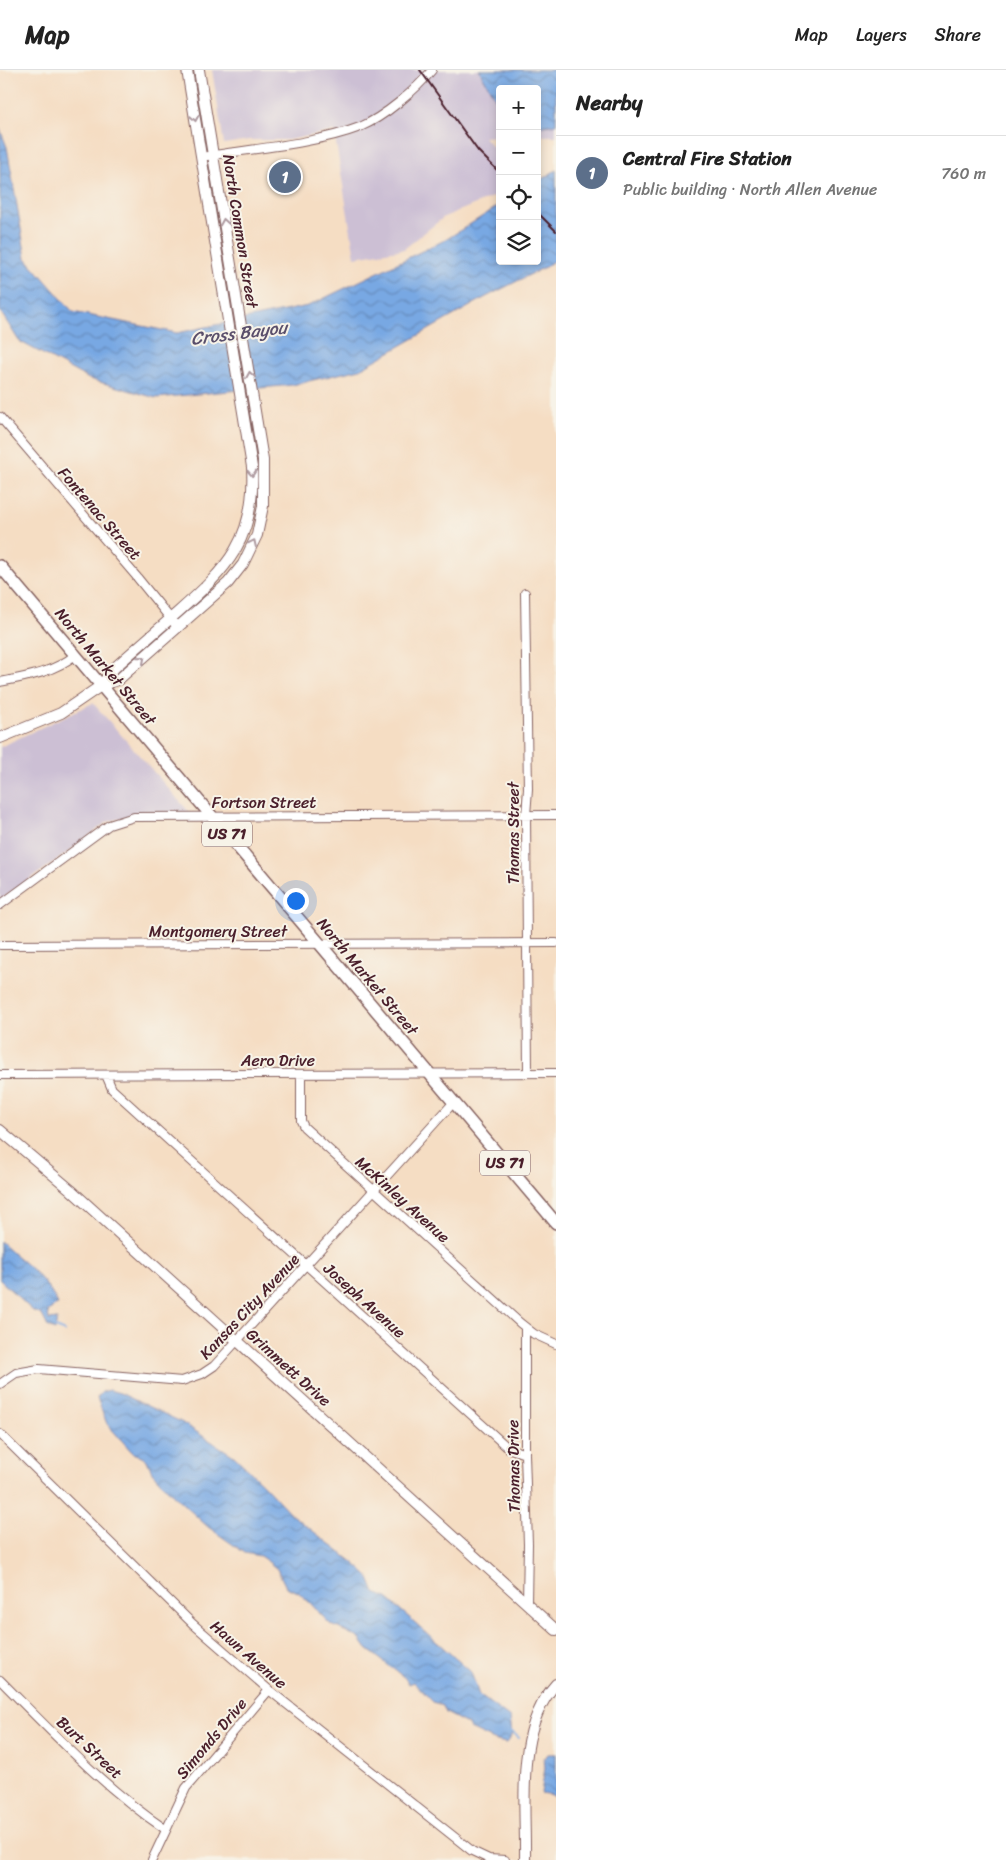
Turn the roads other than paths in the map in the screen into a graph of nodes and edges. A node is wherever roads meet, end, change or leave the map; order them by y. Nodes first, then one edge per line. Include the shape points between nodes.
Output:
1 (187, 70) edge
2 (199, 70) edge
3 (432, 70) edge
4 (213, 155) junction
5 (201, 156) junction
6 (0, 417) edge
7 (0, 566) edge
8 (525, 593) dead end
9 (171, 618) junction
10 (178, 628) junction
11 (75, 655) junction
12 (0, 682) edge
13 (102, 685) junction
14 (1, 736) edge
15 (526, 815) junction
16 (556, 815) edge
17 (210, 816) junction
18 (0, 905) edge
19 (526, 943) junction
20 (556, 943) edge
21 (320, 944) junction
22 (0, 945) edge
23 (428, 1072) junction
24 (528, 1072) junction
25 (556, 1072) edge
26 (301, 1074) junction
27 (0, 1075) edge
28 (106, 1075) junction
29 (454, 1102) junction
30 (0, 1130) edge
31 (373, 1191) junction
32 (556, 1223) edge
33 (306, 1265) junction
34 (525, 1327) junction
35 (237, 1340) junction
36 (556, 1344) edge
37 (0, 1384) edge
38 (0, 1434) edge
39 (525, 1454) junction
40 (527, 1603) junction
41 (556, 1630) edge
42 (0, 1680) edge
43 (556, 1684) edge
44 (269, 1690) junction
45 (166, 1829) junction
46 (152, 1860) edge
47 (505, 1860) edge
48 (525, 1860) edge

1 -> 5 main road, North Common Street
2 - 4 main road, North Common Street
3 - 4 street via 386,112 360,127 333,136
4 - 5 street
10 -> 4 main road, North Common Street via 243,564 257,535 265,490 258,423
5 -> 9 main road, North Common Street via 246,425 252,487 250,513 242,538 224,569
6 - 9 street, Fontenac Street
7 - 11 main road, North Market Street / US 71
8 - 15 street, Thomas Street
9 - 10 street, Fontenac Street
9 - 13 main road, North Common Street via 111,671
13 -> 10 main road, North Common Street via 124,675
11 - 12 street via 54,668
11 - 13 main road, North Market Street / US 71
13 - 14 main road, North Common Street via 60,713
13 - 17 main road, North Market Street / US 71
15 - 16 street, Fortson Street
15 - 17 street, Fortson Street
15 - 19 street, Thomas Street
17 - 18 street, Fortson Street via 134,817 115,822
17 - 21 main road, North Market Street / US 71
19 - 20 street, Montgomery Street
19 - 21 street, Montgomery Street
19 - 24 street, Thomas Street
21 - 22 street, Montgomery Street
21 - 23 main road, North Market Street / US 71
23 - 24 street, Aero Drive
23 - 26 street, Aero Drive
23 - 29 main road, North Market Street / US 71
24 - 25 street, Aero Drive
26 - 28 street, Aero Drive
26 - 31 street, McKinley Avenue via 301,1120 304,1127
27 - 28 street, Aero Drive
28 - 33 street, Joseph Avenue via 112,1089
29 - 31 street, Kansas City Avenue
29 - 32 main road, North Market Street / US 71
30 - 35 main road, Grimmett Drive
31 - 33 street, Kansas City Avenue
31 - 34 street, McKinley Avenue
33 - 35 street, Kansas City Avenue
33 - 39 street, Joseph Avenue via 508,1448
34 - 36 street, McKinley Avenue
34 - 39 street, Thomas Drive
35 - 37 street, Kansas City Avenue via 208,1370 182,1381 38,1369 16,1374
35 - 40 main road, Grimmett Drive
38 - 44 street, Hawn Avenue via 193,1624
39 - 40 street, Thomas Drive
40 - 41 main road, Grimmett Drive
42 - 45 street, Burt Street via 87,1764
43 - 48 main road via 540,1705 529,1734
44 - 45 street, Simonds Drive via 186,1788
44 - 47 street, Hawn Avenue via 472,1851
45 - 46 street, Simonds Drive

